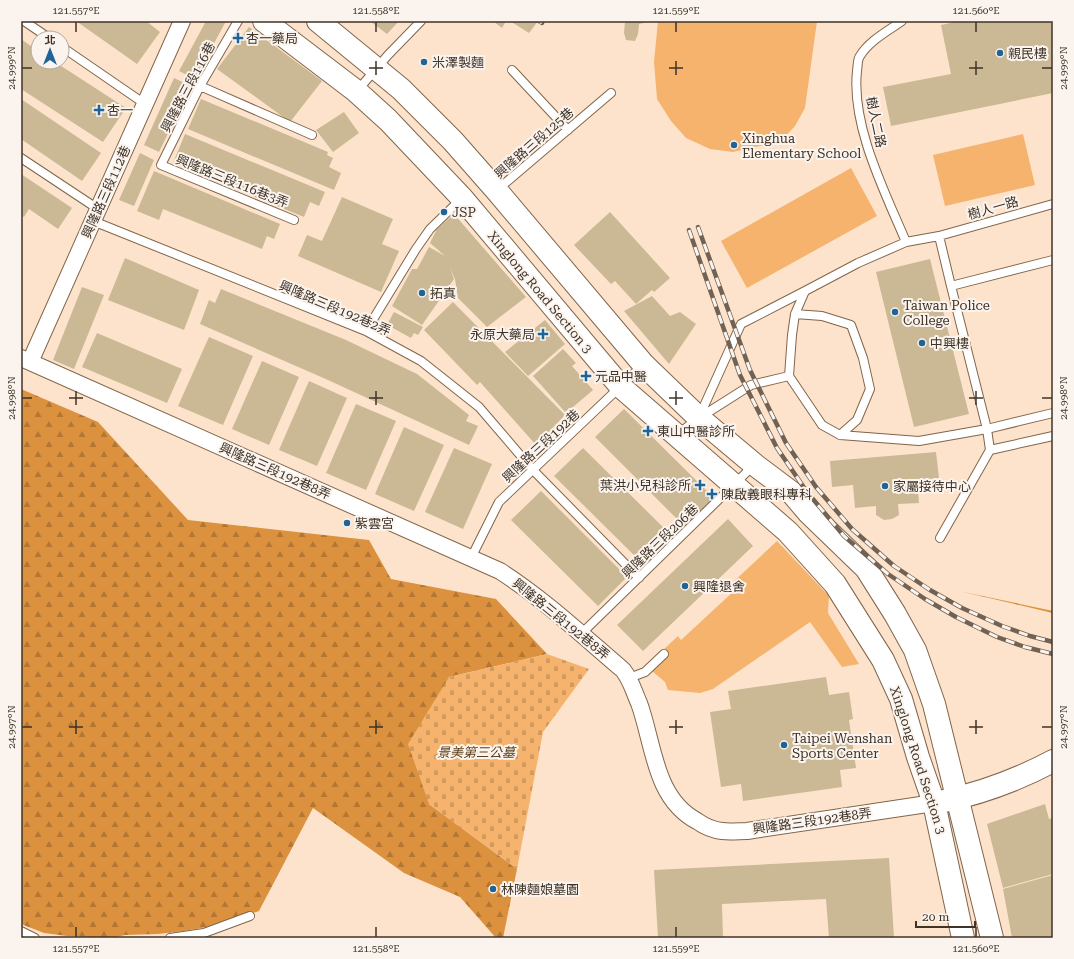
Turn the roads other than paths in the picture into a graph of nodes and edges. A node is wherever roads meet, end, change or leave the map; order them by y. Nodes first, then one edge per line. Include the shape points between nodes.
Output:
1 (24, 21) edge
2 (182, 21) edge
3 (238, 21) edge
4 (264, 21) edge
5 (318, 21) edge
6 (421, 21) edge
7 (902, 21) edge
8 (37, 30) edge
9 (70, 52) edge
10 (376, 69) junction
11 (512, 70) dead end
12 (200, 86) junction
13 (356, 92) junction
14 (611, 93) dead end
15 (145, 104) junction
16 (568, 130) junction
17 (312, 135) dead end
18 (21, 158) edge
19 (161, 165) joint
20 (497, 190) junction
21 (462, 198) junction
22 (1053, 204) edge
23 (95, 215) junction
24 (294, 220) dead end
25 (940, 236) junction
26 (906, 242) junction
27 (1053, 260) edge
28 (951, 286) junction
29 (805, 291) junction
30 (795, 314) junction
31 (366, 331) junction
32 (26, 360) edge
33 (644, 365) junction
34 (789, 376) junction
35 (621, 387) junction
36 (1053, 413) edge
37 (699, 418) junction
38 (988, 429) junction
39 (840, 435) junction
40 (676, 436) junction
41 (1053, 436) edge
42 (990, 450) junction
43 (755, 465) junction
44 (533, 470) junction
45 (734, 486) junction
46 (940, 538) dead end
47 (471, 558) junction
48 (639, 578) junction
49 (581, 634) junction
50 (664, 654) dead end
51 (629, 678) junction
52 (1053, 761) edge
53 (958, 798) junction
54 (934, 804) junction
55 (250, 916) dead end
56 (21, 930) edge
57 (35, 938) edge
58 (170, 938) edge
59 (963, 938) edge
60 (992, 938) edge

1 - 8 lane
2 - 15 street, 興隆路三段112巷
3 - 12 lane, 興隆路三段116巷
4 - 13 main road, Xinglong Road Section 3
5 - 10 main road, Xinglong Road Section 3
6 - 10 lane
7 - 26 lane, 樹人二路 via 872,42 859,57 856,81 860,116 871,157
9 - 15 lane
10 - 13 lane
10 - 20 main road, Xinglong Road Section 3 via 401,89 453,141
11 - 16 lane
12 - 17 lane
12 - 19 lane, 興隆路三段116巷
13 - 21 main road, Xinglong Road Section 3 via 388,120
14 - 16 lane, 興隆路三段125巷
15 - 23 street, 興隆路三段112巷
16 - 20 lane, 興隆路三段125巷
18 - 23 lane, 興隆路三段192巷2弄
19 - 24 lane, 興隆路三段116巷3弄
20 - 33 main road, Xinglong Road Section 3
21 - 31 lane via 430,229
21 - 35 main road, Xinglong Road Section 3
22 - 25 lane, 樹人一路
23 - 31 lane, 興隆路三段192巷2弄
23 - 32 street, 興隆路三段112巷
25 - 26 lane, 樹人一路
25 - 28 lane
26 - 29 lane, 樹人一路 via 858,263
27 - 28 lane
28 - 38 lane
29 - 30 lane
29 - 37 lane, 樹人一路 via 741,324
30 - 34 lane
30 - 39 lane via 822,316 851,324 870,389 857,420
31 - 44 lane, 興隆路三段192巷2弄 via 420,361 479,407
32 - 47 street, 興隆路三段192巷8弄
33 - 35 lane, 興隆路三段192巷
33 - 37 main road, Xinglong Road Section 3
34 - 37 lane via 751,385
34 - 39 lane via 822,425
35 - 40 main road, Xinglong Road Section 3
35 - 44 lane, 興隆路三段192巷
36 - 38 lane
37 - 40 lane
37 - 43 main road, Xinglong Road Section 3
38 - 39 lane via 919,441
38 - 42 lane
40 - 45 main road, Xinglong Road Section 3
41 - 42 lane
42 - 46 lane
43 - 45 lane, 興隆路三段206巷
43 - 53 main road, Xinglong Road Section 3 via 791,492 866,568 895,614 916,650 934,704
44 - 47 lane, 興隆路三段192巷 via 499,502
44 - 48 lane, 興隆路三段192巷2弄
45 - 48 lane, 興隆路三段206巷
45 - 54 main road, Xinglong Road Section 3 via 788,532 835,584 883,660 901,699
47 - 49 street, 興隆路三段192巷8弄 via 500,571 524,586
48 - 49 lane, 興隆路三段206巷
49 - 51 street, 興隆路三段192巷8弄
50 - 51 lane via 645,672
51 - 54 street, 興隆路三段192巷8弄 via 667,793 678,807 706,826 721,831 747,831
52 - 53 main road via 1006,783
53 - 54 main road
53 - 60 main road, Xinglong Road Section 3
54 - 59 main road, Xinglong Road Section 3
55 - 58 lane via 204,933
56 - 57 lane

